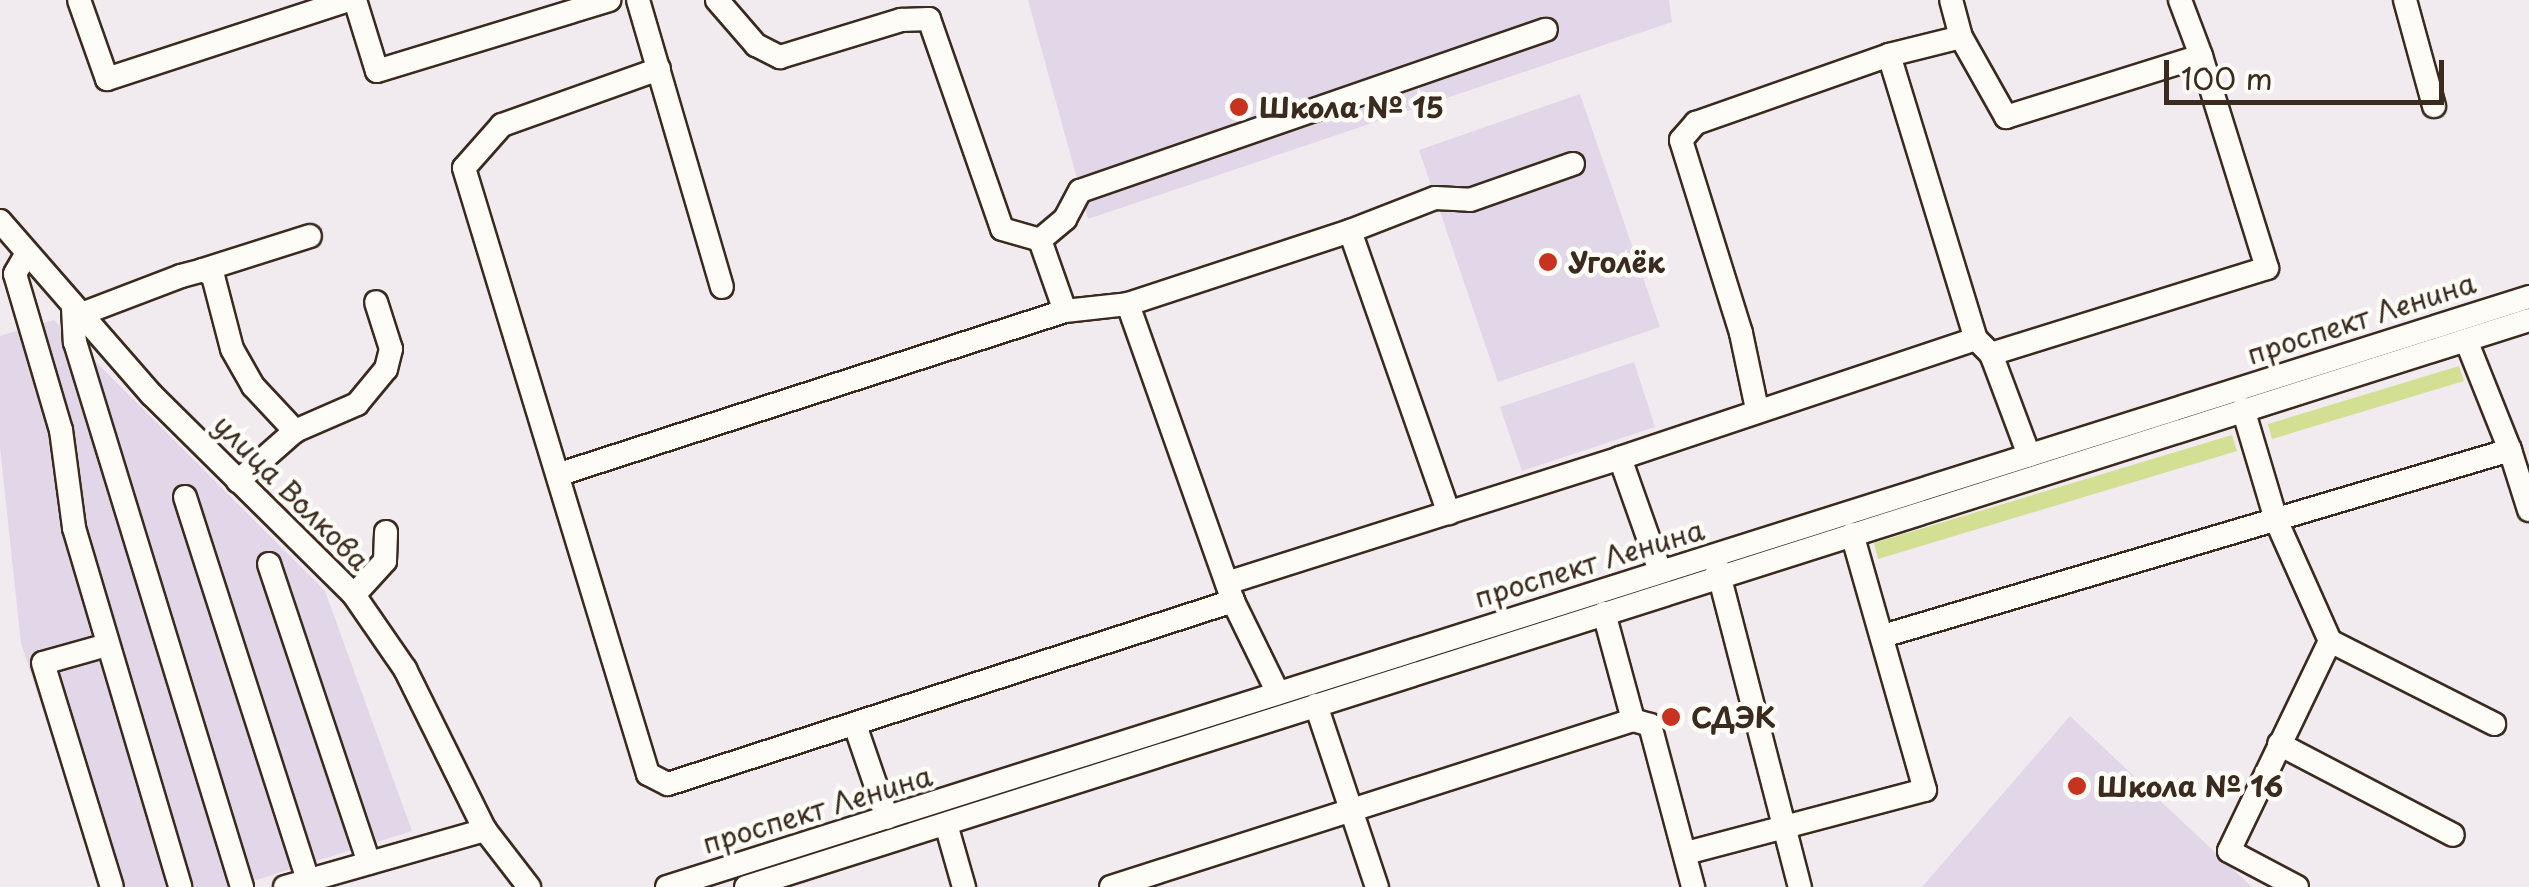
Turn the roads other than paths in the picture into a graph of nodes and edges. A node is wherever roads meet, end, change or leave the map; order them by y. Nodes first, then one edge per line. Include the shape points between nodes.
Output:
1 (79, 0) edge
2 (351, 0) edge
3 (609, 0) edge
4 (638, 0) edge
5 (717, 0) edge
6 (1951, 0) edge
7 (2180, 0) edge
8 (2405, 0) edge
9 (1546, 30) dead end
10 (1961, 37) junction
11 (1889, 55) junction
12 (2200, 56) junction
13 (659, 69) junction
14 (2434, 106) dead end
15 (1573, 164) dead end
16 (0, 221) edge
17 (1350, 231) junction
18 (310, 236) dead end
19 (1040, 240) junction
20 (26, 252) junction
21 (203, 270) junction
22 (722, 287) dead end
23 (2529, 297) edge
24 (376, 302) dead end
25 (1128, 304) junction
26 (76, 311) junction
27 (1065, 311) junction
28 (2529, 320) edge
29 (2466, 340) junction
30 (1984, 346) junction
31 (1758, 409) junction
32 (2243, 410) junction
33 (295, 431) junction
34 (2510, 450) junction
35 (2029, 455) junction
36 (1620, 458) junction
37 (560, 474) junction
38 (238, 481) junction
39 (184, 497) dead end
40 (2529, 510) edge
41 (1449, 513) junction
42 (2276, 520) junction
43 (386, 532) dead end
44 (1852, 534) junction
45 (269, 564) dead end
46 (1717, 566) junction
47 (1660, 572) junction
48 (1230, 592) junction
49 (354, 595) junction
50 (1604, 613) junction
51 (1883, 636) junction
52 (2330, 642) junction
53 (107, 645) junction
54 (1278, 692) junction
55 (1316, 705) junction
56 (1633, 720) junction
57 (2494, 724) dead end
58 (855, 725) junction
59 (2279, 744) junction
60 (1352, 810) junction
61 (888, 818) junction
62 (946, 824) junction
63 (1783, 826) junction
64 (485, 830) junction
65 (2453, 834) dead end
66 (1686, 853) junction
67 (370, 863) junction
68 (823, 863) junction
69 (296, 884) edge
70 (112, 887) edge
71 (180, 887) edge
72 (242, 887) edge
73 (529, 887) edge
74 (667, 887) edge
75 (746, 887) edge
76 (830, 887) edge
77 (964, 887) edge
78 (1111, 887) edge
79 (1378, 887) edge
80 (1694, 887) edge
81 (1800, 887) edge
82 (2297, 887) edge

1 - 2 street via 106,79
2 - 3 street via 377,70
4 - 13 street
5 - 19 street via 756,45 780,57 901,20 929,19 1002,229
6 - 10 street
7 - 12 street
8 - 14 street
9 - 19 street via 1080,192 1065,219
10 - 11 street
10 - 12 street via 2006,117
11 - 30 street
11 - 31 street via 1696,123 1681,140
12 - 30 street via 2267,268
13 - 22 street
13 - 37 street via 502,125 464,168
15 - 17 street via 1470,200 1435,198
16 - 20 street, улица Волкова
17 - 25 street
17 - 41 street
18 - 21 street
19 - 27 street
20 - 26 street, улица Волкова
20 - 53 street via 15,274 61,430 74,528
21 - 26 street
21 - 33 street via 221,289 232,349 253,386
23 - 35 street, проспект Ленина
24 - 33 street via 391,349 386,369 357,404
25 - 27 street
25 - 48 street
26 - 38 street, улица Волкова
26 - 72 street via 74,342
27 - 37 street
28 - 29 street, проспект Ленина
29 - 32 street, проспект Ленина
29 - 34 street
30 - 31 street
30 - 35 street
31 - 36 street
32 - 42 street
32 - 44 street, проспект Ленина
33 - 38 street
34 - 40 street
34 - 42 street
35 - 46 street, проспект Ленина
36 - 41 street
36 - 47 street
37 - 58 street via 648,774 656,781 668,784
38 - 49 street, улица Волкова
39 - 69 street
41 - 48 street
42 - 51 street
42 - 52 street
43 - 49 street via 386,561
44 - 46 street, проспект Ленина
44 - 51 street
45 - 67 street
46 - 47 street, проспект Ленина
46 - 50 street, проспект Ленина
46 - 63 street
47 - 54 street, проспект Ленина
48 - 54 street
48 - 58 street
49 - 64 street, улица Волкова via 405,669
50 - 55 street, проспект Ленина
50 - 56 street
51 - 63 street via 1925,790
52 - 57 street
52 - 59 street
53 - 70 street via 43,663
53 - 71 street
54 - 61 street, проспект Ленина
55 - 60 street
55 - 62 street, проспект Ленина
56 - 60 street
56 - 66 street via 1650,725
58 - 61 street
59 - 65 street
59 - 82 street via 2229,851
60 - 78 street
60 - 79 street
61 - 74 street, проспект Ленина
62 - 68 street, проспект Ленина
62 - 77 street
63 - 66 street
63 - 81 street
64 - 67 street
64 - 73 street, улица Волкова
66 - 80 street
67 - 69 street
68 - 75 street, проспект Ленина
68 - 76 street

